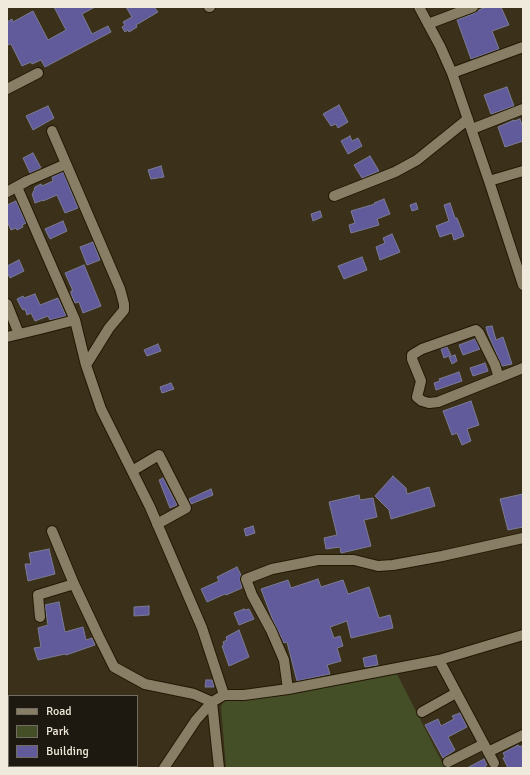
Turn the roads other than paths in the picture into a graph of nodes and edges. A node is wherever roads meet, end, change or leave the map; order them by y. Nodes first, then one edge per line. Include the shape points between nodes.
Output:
1 (419, 7) edge
2 (473, 7) edge
3 (428, 24) junction
4 (523, 47) edge
5 (38, 73) dead end
6 (452, 73) junction
7 (7, 89) edge
8 (523, 109) edge
9 (468, 119) junction
10 (472, 129) junction
11 (52, 131) dead end
12 (66, 164) junction
13 (523, 171) edge
14 (489, 181) junction
15 (17, 186) junction
16 (7, 192) edge
17 (334, 196) dead end
18 (521, 272) edge
19 (523, 285) edge
20 (7, 304) edge
21 (75, 320) junction
22 (19, 334) junction
23 (7, 336) edge
24 (86, 365) junction
25 (523, 368) edge
26 (499, 378) junction
27 (132, 471) junction
28 (157, 524) junction
29 (52, 531) dead end
30 (523, 538) edge
31 (74, 584) junction
32 (40, 617) dead end
33 (523, 635) edge
34 (439, 660) junction
35 (288, 689) junction
36 (456, 693) junction
37 (224, 695) junction
38 (212, 702) junction
39 (422, 712) dead end
40 (523, 735) edge
41 (486, 748) junction
42 (448, 762) dead end
43 (494, 763) dead end
44 (164, 768) edge
45 (219, 768) edge

1 - 3 street
2 - 3 street
3 - 6 street
4 - 6 street
5 - 7 street
6 - 9 street
8 - 10 street
9 - 10 street
9 - 17 street via 418,160
10 - 14 street
11 - 12 street
12 - 15 street
12 - 24 street via 124,304 124,310 109,328
13 - 14 street
14 - 18 street
15 - 16 street
15 - 21 street
18 - 19 street
20 - 22 street
21 - 22 street
21 - 24 street
22 - 23 street
24 - 27 street via 101,410
25 - 26 street
26 - 26 street via 438,402 422,402 417,397 421,381 412,354 476,330
27 - 28 street
27 - 28 street via 159,455 186,508
28 - 37 street via 202,628
29 - 31 street
30 - 35 street via 393,565 378,566 354,560 318,560 272,569 246,579 284,660
31 - 32 street via 38,595
31 - 38 street via 114,667 145,684 194,694
33 - 34 street
34 - 35 street
34 - 36 street
35 - 37 street
36 - 39 street
36 - 41 street
37 - 38 street
38 - 44 street via 196,720
38 - 45 street
40 - 41 street
41 - 42 street
41 - 43 street

